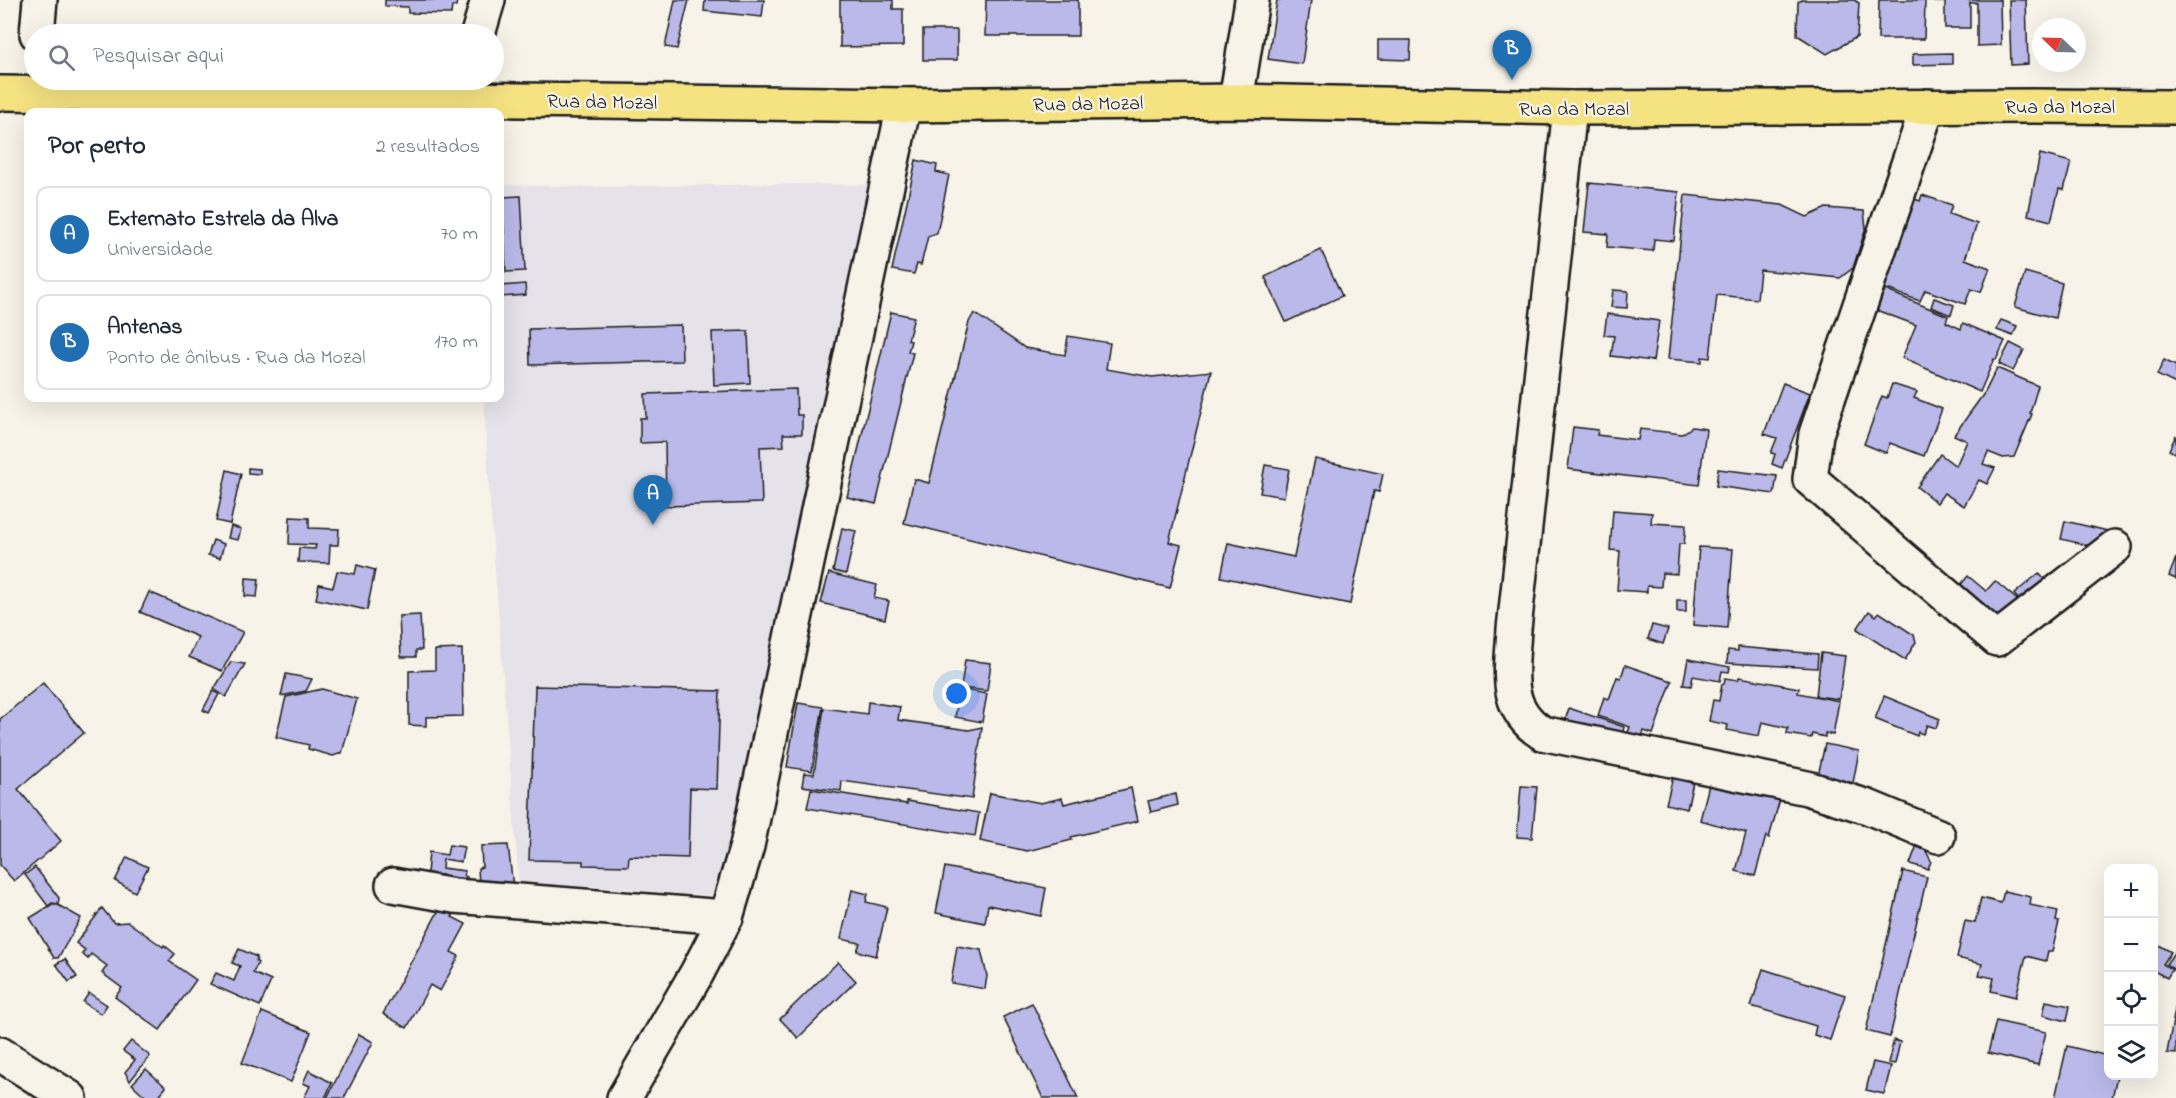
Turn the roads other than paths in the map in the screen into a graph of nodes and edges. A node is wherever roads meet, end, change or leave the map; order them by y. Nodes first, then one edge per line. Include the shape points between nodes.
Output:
1 (40, 0) edge
2 (488, 0) edge
3 (1252, 0) edge
4 (38, 24) edge
5 (481, 24) edge
6 (24, 85) edge
7 (492, 90) edge
8 (0, 93) edge
9 (1236, 101) junction
10 (904, 105) junction
11 (1928, 106) junction
12 (2176, 107) edge
13 (1570, 108) junction
14 (2115, 547) dead end
15 (1938, 836) dead end
16 (393, 885) dead end
17 (726, 917) junction
18 (0, 1054) edge
19 (636, 1091) edge
20 (70, 1098) edge

1 - 4 street
2 - 5 street
3 - 9 street
6 - 8 main road, Rua da Mozal
7 - 10 main road, Rua da Mozal
9 - 10 main road, Rua da Mozal
9 - 13 main road, Rua da Mozal
10 - 17 street via 747,846
11 - 12 main road, Rua da Mozal
11 - 13 main road, Rua da Mozal
11 - 14 street via 1816,434 1810,478 1997,639
13 - 15 street via 1514,629 1511,683 1518,708 1527,723 1542,733 1807,788 1868,807
16 - 17 street via 454,896
17 - 19 street
18 - 20 street

